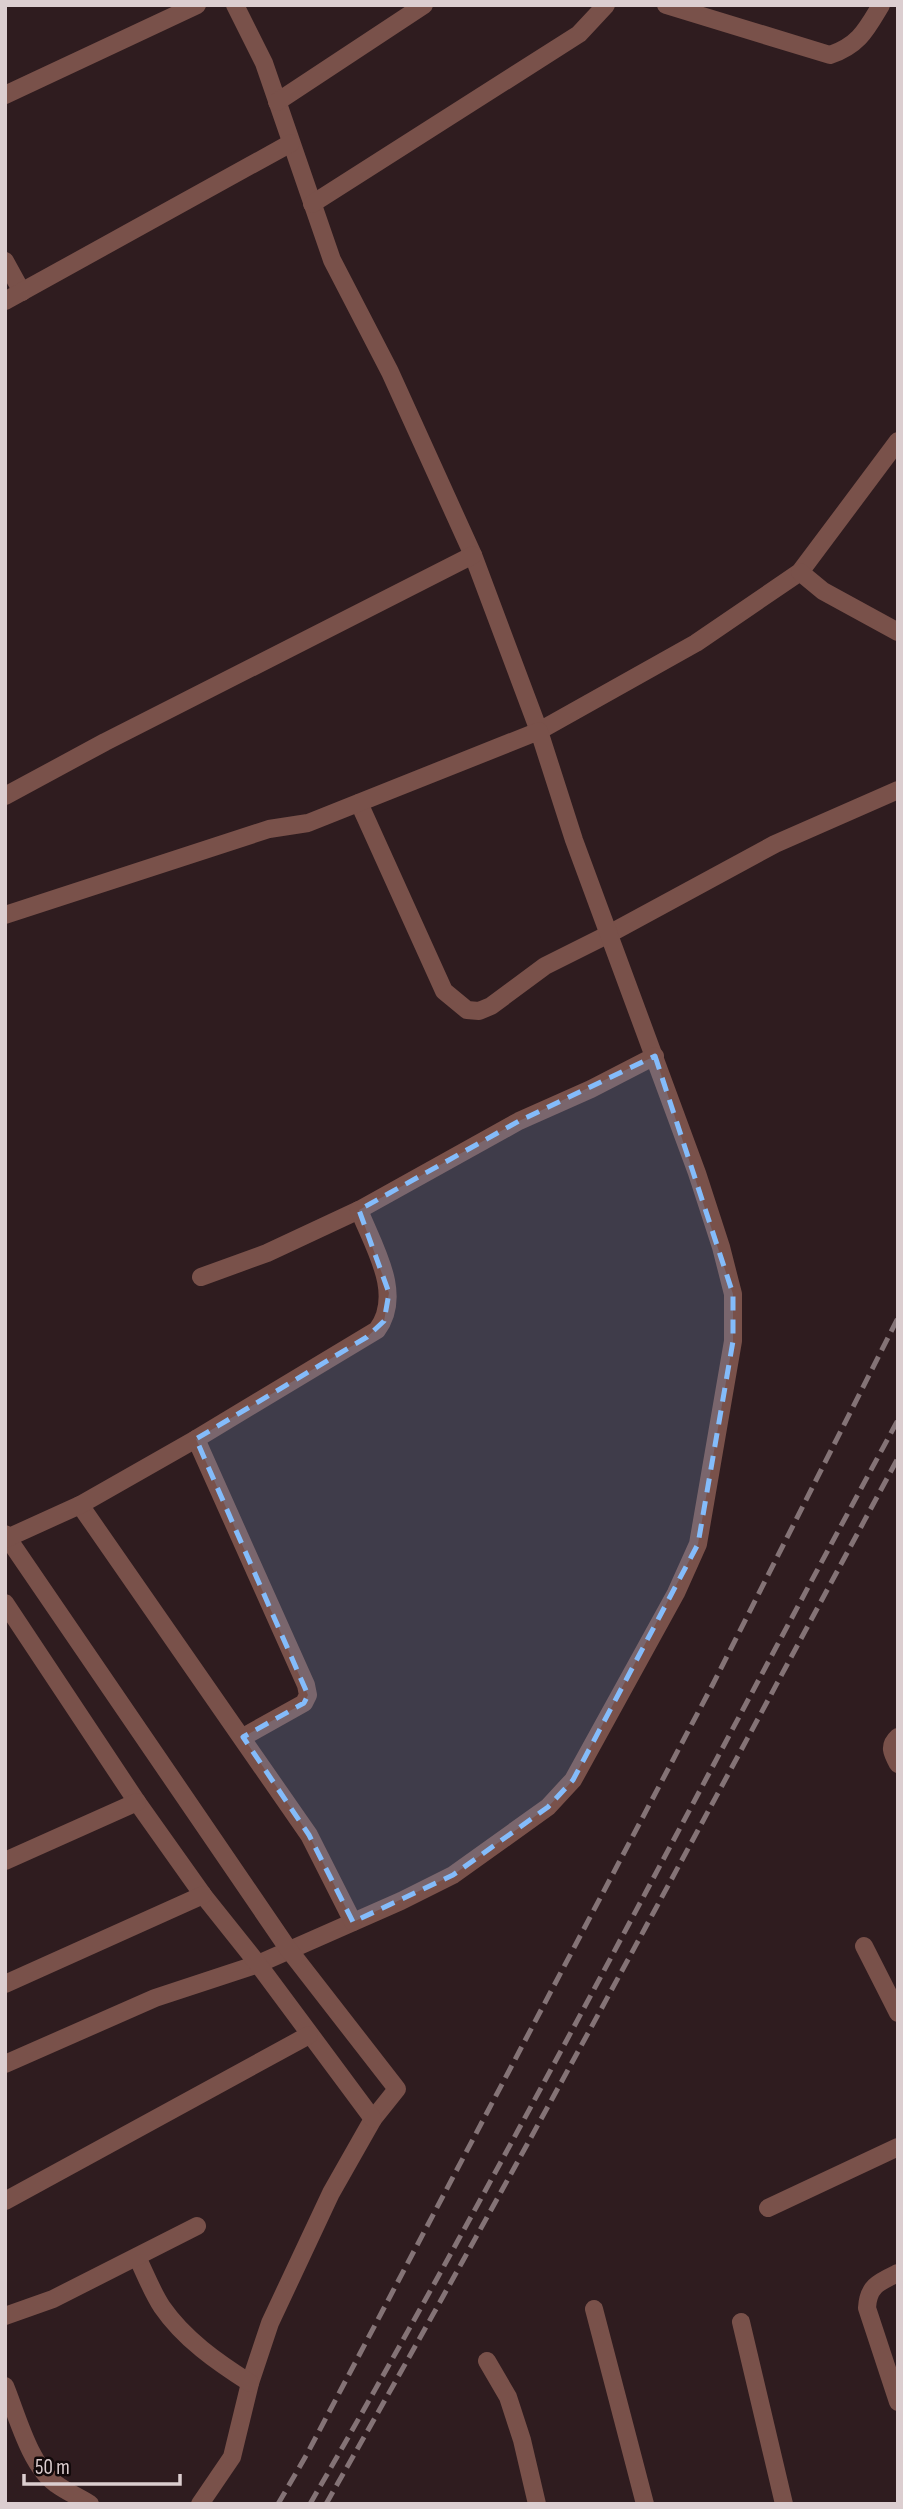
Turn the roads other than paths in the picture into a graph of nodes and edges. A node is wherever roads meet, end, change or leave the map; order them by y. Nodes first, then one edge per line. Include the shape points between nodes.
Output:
1 (197, 5) edge
2 (235, 5) edge
3 (424, 5) edge
4 (606, 5) edge
5 (666, 5) edge
6 (881, 5) edge
7 (5, 95) edge
8 (277, 102) junction
9 (291, 143) junction
10 (312, 204) junction
11 (5, 261) edge
12 (22, 292) junction
13 (5, 301) edge
14 (898, 441) edge
15 (882, 463) junction
16 (898, 473) edge
17 (473, 555) junction
18 (800, 572) junction
19 (898, 632) edge
20 (539, 731) junction
21 (898, 790) edge
22 (5, 796) edge
23 (359, 803) junction
24 (5, 915) edge
25 (609, 934) junction
26 (655, 1056) junction
27 (359, 1210) junction
28 (201, 1277) dead end
29 (196, 1439) junction
30 (80, 1505) junction
31 (6, 1537) edge
32 (5, 1603) edge
33 (13, 1628) edge
34 (243, 1737) junction
35 (898, 1737) edge
36 (898, 1764) edge
37 (137, 1801) junction
38 (5, 1861) edge
39 (203, 1895) junction
40 (353, 1922) junction
41 (864, 1946) dead end
42 (289, 1950) junction
43 (258, 1964) junction
44 (5, 1983) edge
45 (898, 2013) edge
46 (309, 2035) junction
47 (5, 2063) edge
48 (373, 2119) junction
49 (898, 2147) edge
50 (5, 2201) edge
51 (768, 2208) dead end
52 (197, 2226) dead end
53 (137, 2257) junction
54 (898, 2273) edge
55 (594, 2309) dead end
56 (5, 2316) edge
57 (741, 2322) dead end
58 (487, 2361) dead end
59 (250, 2383) junction
60 (5, 2386) edge
61 (898, 2402) edge
62 (90, 2504) edge
63 (200, 2504) edge
64 (537, 2504) edge
65 (645, 2504) edge
66 (784, 2504) edge

1 - 7 street
2 - 8 street via 264,63
3 - 8 street
4 - 10 street via 579,34
5 - 6 street via 830,55 861,38
8 - 9 street
9 - 10 street
9 - 12 street
10 - 17 street via 332,260 390,372
11 - 12 street
12 - 13 street
14 - 15 street
15 - 16 street
15 - 18 street
17 - 20 street
17 - 22 street
18 - 19 street via 823,591
18 - 20 street via 696,643
20 - 23 street
20 - 25 street
21 - 25 street via 775,844
23 - 24 street
23 - 25 street via 444,991 467,1010 491,1006 545,966
25 - 26 street
26 - 27 street via 519,1121
26 - 40 street via 733,1294 733,1341 698,1544 573,1780 548,1807 453,1875
27 - 28 street via 267,1253
27 - 29 street via 389,1293 384,1321 367,1337
29 - 30 street
29 - 34 street via 308,1695 304,1703
30 - 31 street
30 - 34 street
31 - 42 street
32 - 33 street
33 - 37 street
34 - 40 street via 309,1835
35 - 36 street via 891,1752
37 - 38 street
37 - 39 street
39 - 43 street
39 - 44 street
40 - 42 street
41 - 45 street
42 - 43 street
42 - 48 street via 397,2089
43 - 46 street
43 - 47 street via 155,1998
46 - 48 street
46 - 50 street
48 - 59 street via 331,2193 270,2323
49 - 51 street
52 - 53 street
53 - 56 street via 53,2299
53 - 59 street via 176,2326
54 - 61 street via 876,2284 868,2295 867,2308
55 - 65 street
57 - 66 street
58 - 64 street via 508,2397
59 - 63 street via 232,2457
60 - 62 street via 40,2468 54,2483

